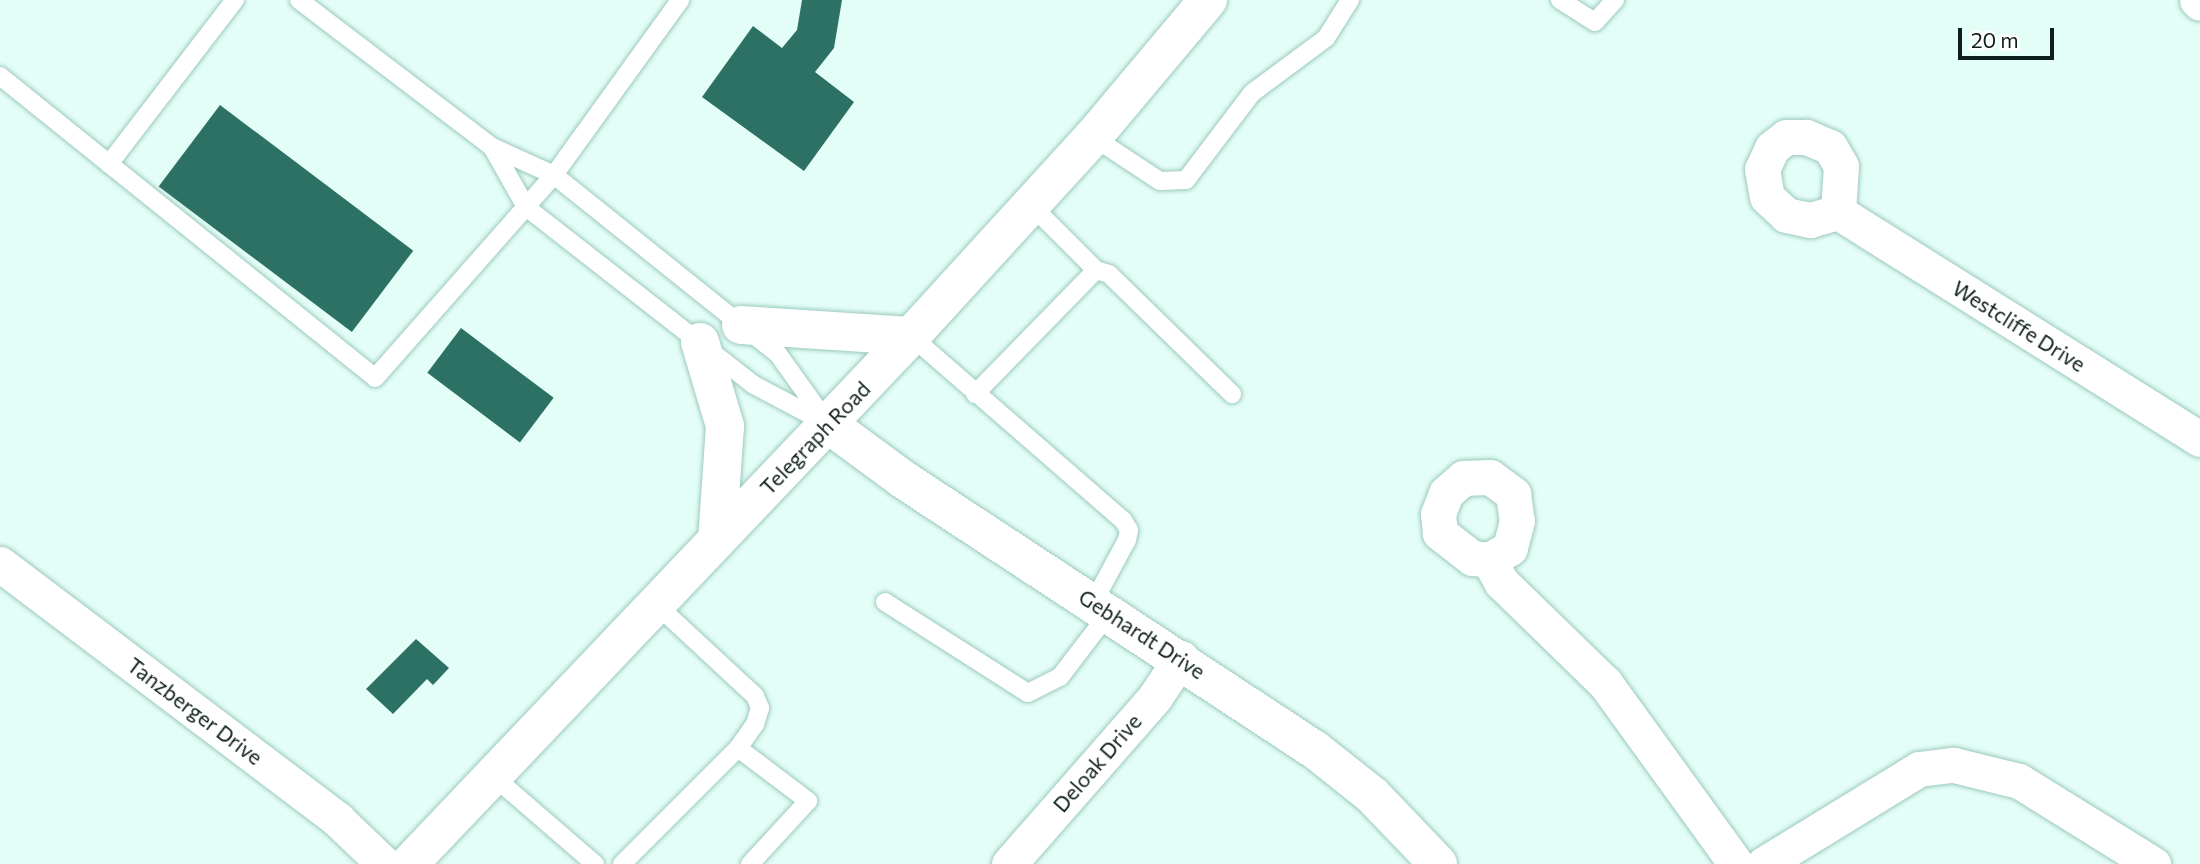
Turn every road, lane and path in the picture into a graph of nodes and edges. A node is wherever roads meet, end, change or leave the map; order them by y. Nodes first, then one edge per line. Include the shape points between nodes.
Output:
1 (235, 0) edge
2 (299, 0) edge
3 (680, 0) edge
4 (1208, 0) edge
5 (1350, 0) edge
6 (1560, 0) edge
7 (1615, 0) edge
8 (0, 76) edge
9 (1093, 137) junction
10 (492, 147) junction
11 (109, 164) junction
12 (554, 175) junction
13 (1031, 205) junction
14 (526, 207) junction
15 (1838, 212) dead end
16 (1096, 270) junction
17 (741, 325) junction
18 (911, 336) junction
19 (700, 342) junction
20 (975, 394) junction
21 (1231, 394) dead end
22 (828, 424) junction
23 (2200, 439) edge
24 (718, 539) junction
25 (1489, 560) dead end
26 (0, 564) edge
27 (885, 602) dead end
28 (657, 605) junction
29 (1101, 608) junction
30 (1181, 658) junction
31 (738, 748) junction
32 (492, 776) junction
33 (384, 864) edge
34 (410, 864) edge
35 (595, 864) edge
36 (622, 864) edge
37 (750, 864) edge
38 (1009, 864) edge
39 (1438, 864) edge
40 (1737, 864) edge
41 (1763, 864) edge
42 (2153, 864) edge

1 - 11 lane
2 - 10 lane
3 - 12 lane
4 - 9 main road, Telegraph Road
5 - 9 lane via 1325,38 1252,93 1186,180 1160,181
6 - 7 lane via 1595,22
8 - 11 lane
9 - 13 main road, Telegraph Road
10 - 12 lane
10 - 14 lane
11 - 14 lane via 375,378
12 - 14 lane
12 - 17 lane
13 - 16 lane
13 - 18 main road, Telegraph Road
14 - 19 lane
15 - 23 street, Westcliffe Drive
16 - 20 lane
16 - 21 lane via 1109,274
17 - 18 main road
17 - 22 lane via 778,354
18 - 20 lane
18 - 22 main road, Telegraph Road
19 - 22 lane via 754,385
19 - 24 main road via 725,426
20 - 29 lane via 1123,520 1129,530
22 - 24 main road, Telegraph Road
22 - 29 main road, Gebhardt Drive via 904,480
24 - 28 main road, Telegraph Road
25 - 40 street via 1502,583 1605,683
26 - 33 street, Tanzberger Drive via 338,820
27 - 29 lane via 1028,693 1060,677
28 - 31 lane via 755,696 760,708 755,724
28 - 32 main road, Telegraph Road
29 - 30 main road, Gebhardt Drive
30 - 38 street, Deloak Drive via 1155,697
30 - 39 main road, Gebhardt Drive via 1314,748 1373,796
31 - 36 lane
31 - 37 lane via 807,802
32 - 34 main road, Telegraph Road
32 - 35 lane
41 - 42 street via 1919,769 1954,765 2019,781

